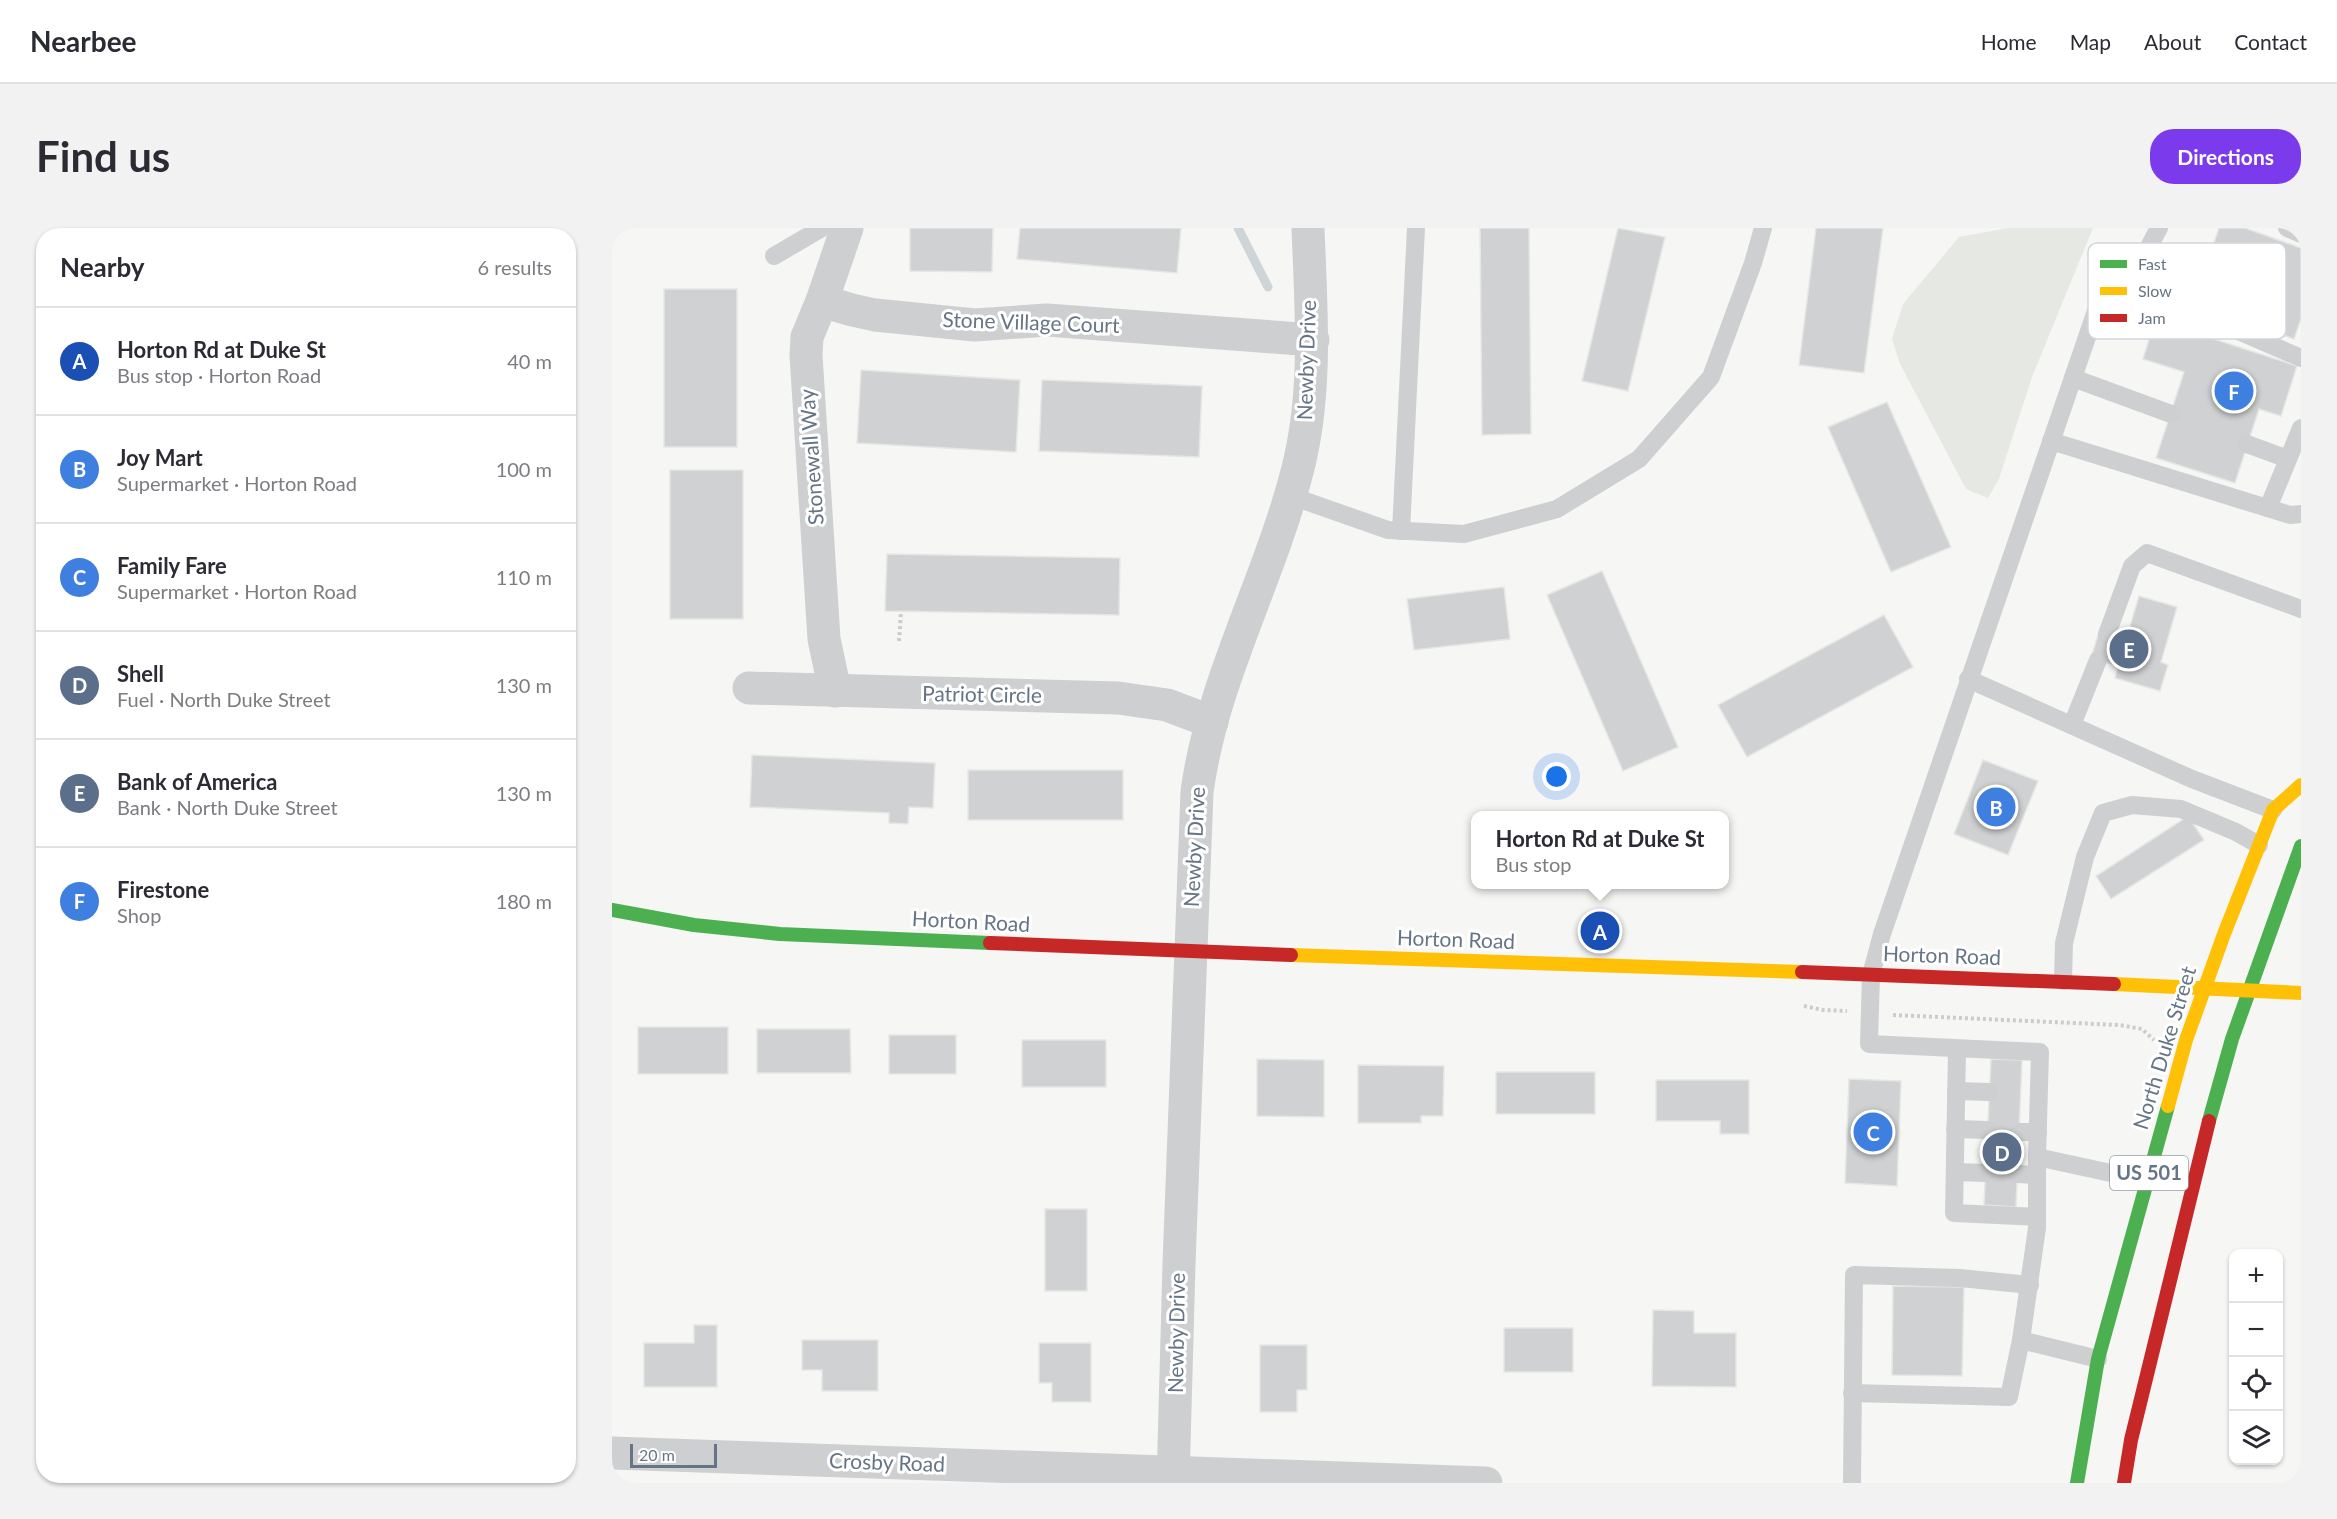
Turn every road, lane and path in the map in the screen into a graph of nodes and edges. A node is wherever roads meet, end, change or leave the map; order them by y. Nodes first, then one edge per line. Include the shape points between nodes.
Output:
1 (822, 228) edge
2 (847, 228) edge
3 (1308, 228) edge
4 (1416, 228) edge
5 (1762, 228) edge
6 (2159, 228) edge
7 (2287, 228) edge
8 (2301, 234) edge
9 (2151, 243) edge
10 (774, 256) dead end
11 (822, 301) junction
12 (2088, 334) edge
13 (2257, 339) edge
14 (1313, 340) junction
15 (2301, 358) edge
16 (2073, 378) junction
17 (2170, 414) dead end
18 (2301, 428) edge
19 (2051, 441) junction
20 (2247, 444) dead end
21 (2288, 459) junction
22 (1291, 496) junction
23 (2268, 508) junction
24 (2301, 514) edge
25 (1401, 531) junction
26 (2301, 609) edge
27 (901, 612) dead end
28 (2107, 634) dead end
29 (899, 641) dead end
30 (2098, 660) dead end
31 (1968, 679) junction
32 (749, 688) dead end
33 (835, 691) junction
34 (1212, 722) junction
35 (2072, 725) junction
36 (2301, 785) edge
37 (2273, 810) junction
38 (2259, 845) junction
39 (2301, 846) edge
40 (612, 910) edge
41 (1190, 952) junction
42 (1871, 975) junction
43 (2063, 981) junction
44 (2205, 987) junction
45 (2249, 990) junction
46 (2301, 993) edge
47 (1957, 1049) junction
48 (1956, 1091) junction
49 (1989, 1092) dead end
50 (1955, 1129) junction
51 (1988, 1130) dead end
52 (2019, 1132) dead end
53 (2038, 1132) junction
54 (2037, 1166) junction
55 (1955, 1172) junction
56 (1986, 1173) dead end
57 (2017, 1174) dead end
58 (2146, 1183) junction
59 (2037, 1217) junction
60 (2030, 1285) junction
61 (2021, 1340) junction
62 (2098, 1359) junction
63 (1852, 1393) junction
64 (612, 1453) edge
65 (1173, 1478) edge
66 (1486, 1483) edge
67 (1852, 1483) edge
68 (2077, 1483) edge
69 (2124, 1483) edge

1 - 10 lane
2 - 11 street, Stonewall Way
3 - 14 street, Newby Drive
4 - 25 lane
5 - 25 lane via 1711,377 1639,459 1557,509 1464,534
6 - 9 lane
7 - 8 lane
11 - 14 street, Stone Village Court via 875,315 975,325 1047,320
11 - 33 street, Stonewall Way via 807,337 806,355 824,639
12 - 16 lane
13 - 15 lane
14 - 22 street, Newby Drive via 1310,398
16 - 17 lane
16 - 19 lane
18 - 21 lane
19 - 23 lane
19 - 31 lane
20 - 21 lane
21 - 23 lane
22 - 25 lane
22 - 34 street, Newby Drive via 1222,684
23 - 24 lane
26 - 28 lane via 2147,553 2132,566
27 - 29 path
30 - 35 lane
31 - 35 lane
31 - 42 lane
32 - 33 street, Patriot Circle
33 - 34 street, Patriot Circle via 1118,698 1167,705
34 - 41 street, Newby Drive via 1197,792
35 - 37 lane
36 - 37 main road, North Duke Street / US 501
37 - 38 main road, North Duke Street / US 501
38 - 43 lane via 2181,809 2132,805 2103,813 2085,857 2064,943
38 - 44 main road, North Duke Street / US 501
39 - 45 main road, US 501
40 - 41 main road, Horton Road via 694,925 780,934
41 - 42 main road, Horton Road
41 - 65 street, Newby Drive
42 - 43 main road, Horton Road
42 - 47 lane via 1869,1044
43 - 44 main road, Horton Road
44 - 45 main road, Horton Road
44 - 58 main road, North Duke Street / US 501 via 2175,1076
45 - 46 main road, Horton Road
45 - 69 main road, US 501 via 2217,1087 2191,1185
47 - 48 lane
47 - 53 lane via 2040,1052 2030,1093
48 - 49 lane
48 - 50 lane
50 - 51 lane
50 - 55 lane
52 - 53 lane
53 - 54 lane
54 - 57 lane
54 - 58 lane via 2120,1175
54 - 59 lane
55 - 56 lane
55 - 59 lane via 1954,1213
58 - 62 main road, North Duke Street / US 501
59 - 60 lane
60 - 61 lane
60 - 63 lane via 1960,1278 1854,1275
61 - 62 lane
61 - 63 lane via 2009,1397
62 - 68 main road, North Duke Street / US 501
63 - 67 lane
64 - 65 street, Crosby Road
65 - 66 street, Crosby Road

